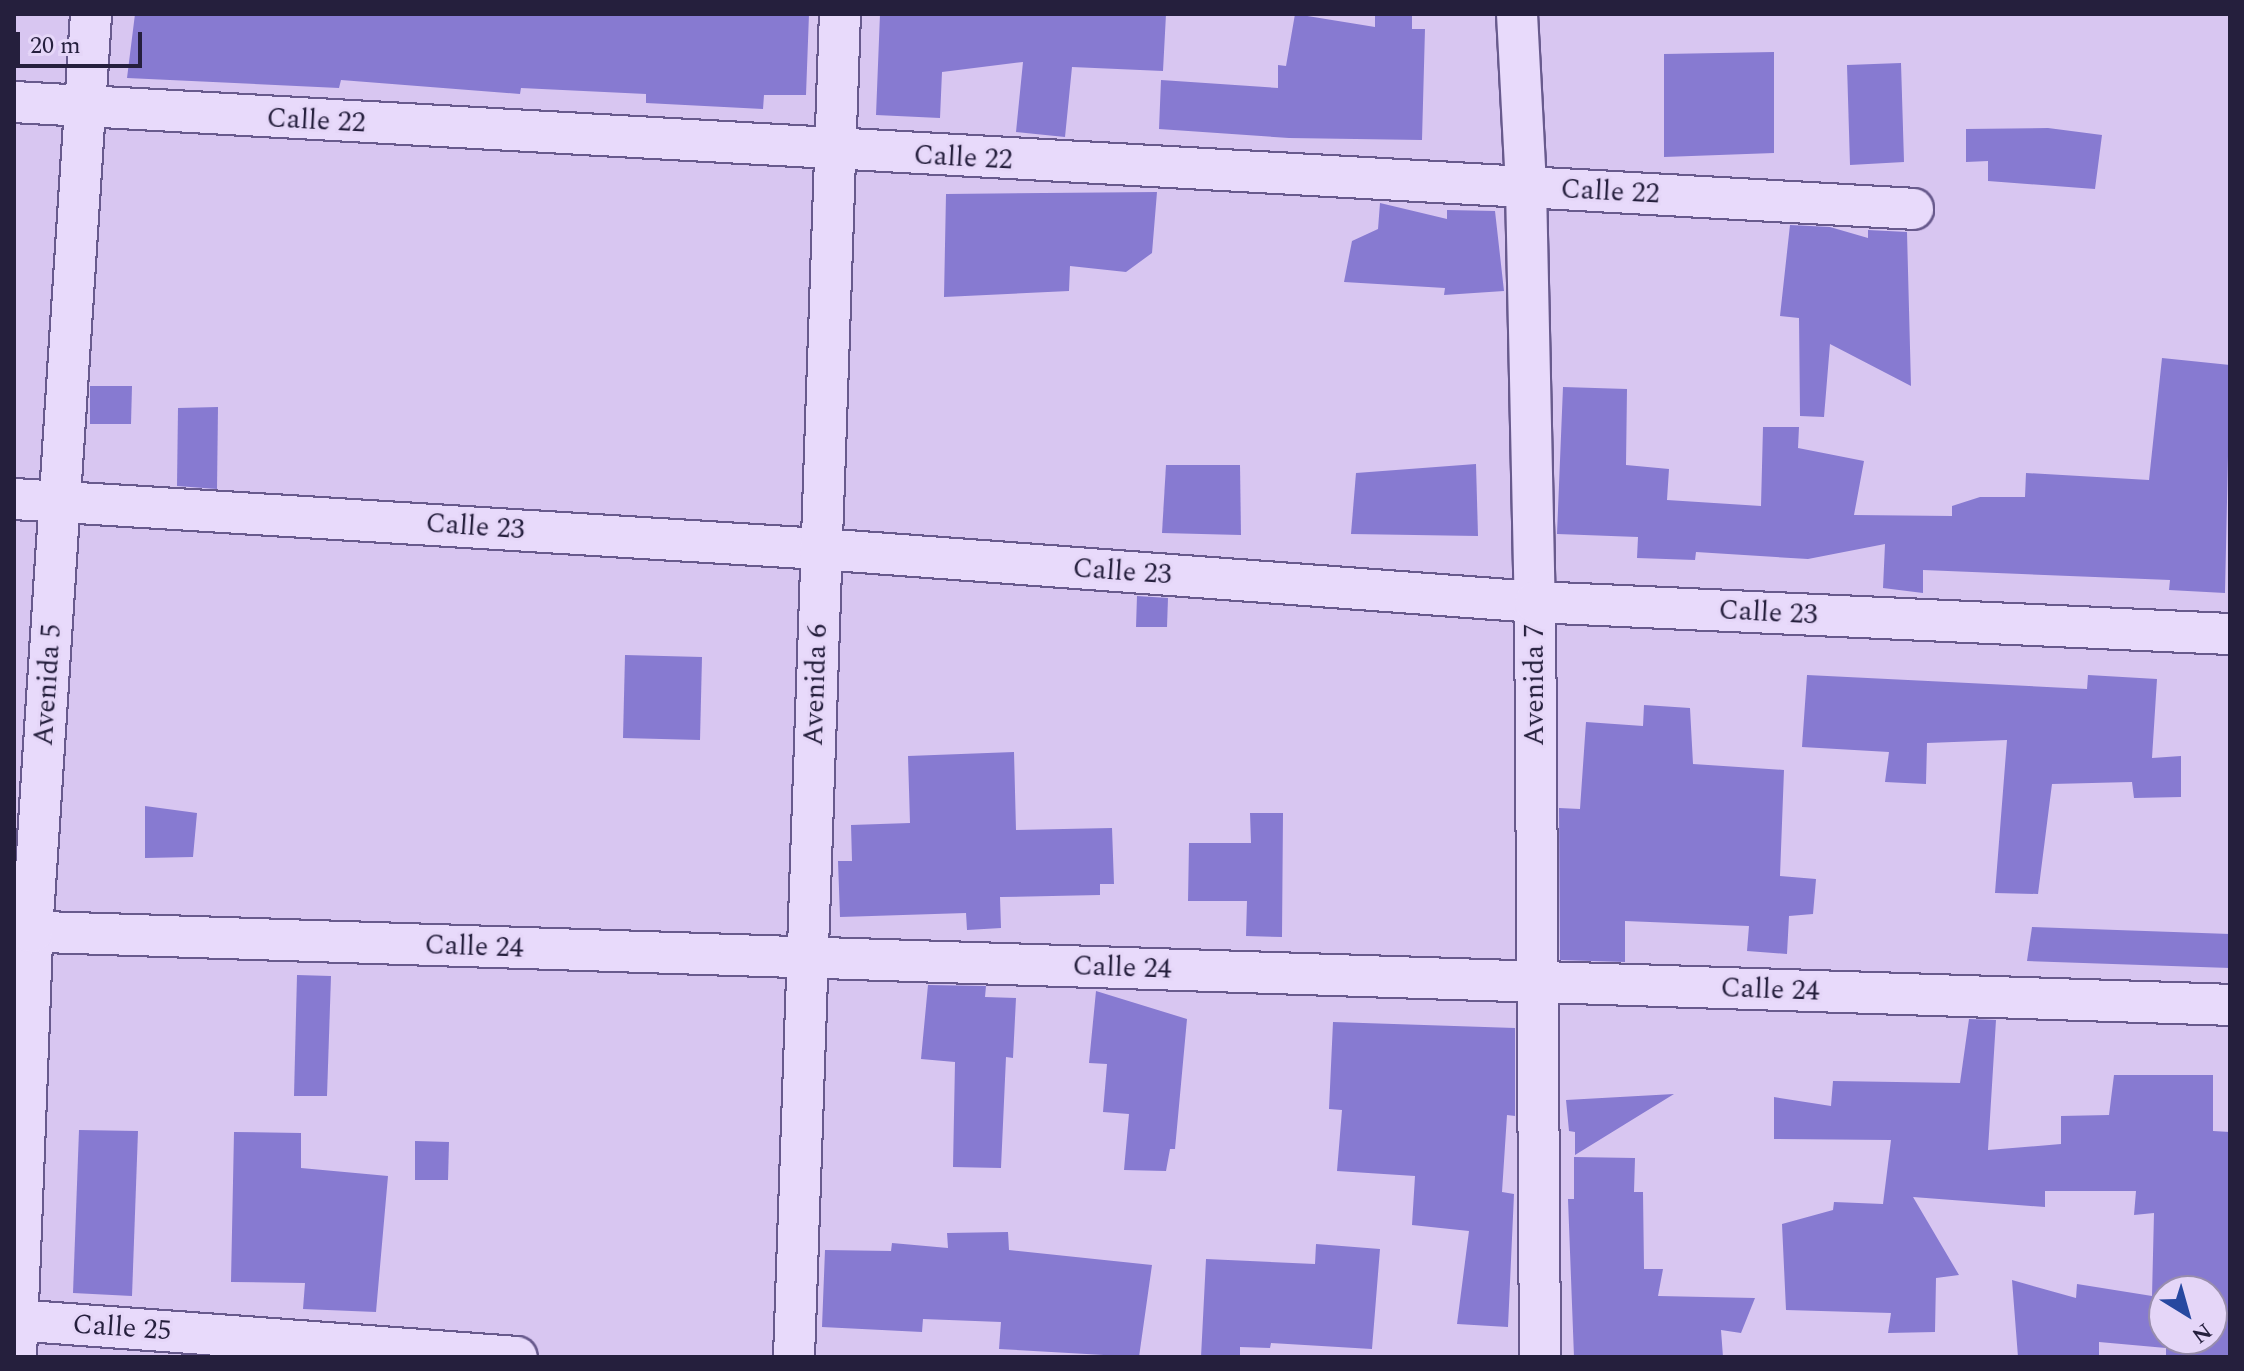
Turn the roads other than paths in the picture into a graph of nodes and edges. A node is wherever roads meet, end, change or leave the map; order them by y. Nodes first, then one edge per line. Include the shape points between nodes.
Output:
1 (91, 14) edge
2 (840, 14) edge
3 (1517, 14) edge
4 (14, 102) edge
5 (87, 107) junction
6 (833, 152) junction
7 (1526, 187) junction
8 (1913, 209) dead end
9 (14, 499) edge
10 (60, 501) junction
11 (820, 549) junction
12 (1535, 602) junction
13 (2230, 634) edge
14 (23, 932) edge
15 (807, 958) junction
16 (1535, 982) junction
17 (2230, 1005) edge
18 (15, 1333) edge
19 (517, 1357) edge
20 (794, 1357) edge
21 (1540, 1357) edge

1 - 5 street, Avenida 5
2 - 6 street, Avenida 6
3 - 7 street, Avenida 7
4 - 5 street, Calle 22
5 - 6 street, Calle 22
5 - 10 street, Avenida 5
6 - 7 street, Calle 22
6 - 11 street, Avenida 6
7 - 8 street, Calle 22
7 - 12 street, Avenida 7
9 - 10 street, Calle 23
10 - 11 street, Calle 23
10 - 14 street, Avenida 5
11 - 12 street, Calle 23
11 - 15 street, Avenida 6
12 - 13 street, Calle 23
12 - 16 street, Avenida 7
14 - 15 street, Calle 24
14 - 18 street, Avenida 5
15 - 16 street, Calle 24
15 - 20 street, Avenida 6
16 - 17 street, Calle 24
16 - 21 street, Avenida 7
18 - 19 street, Calle 25

